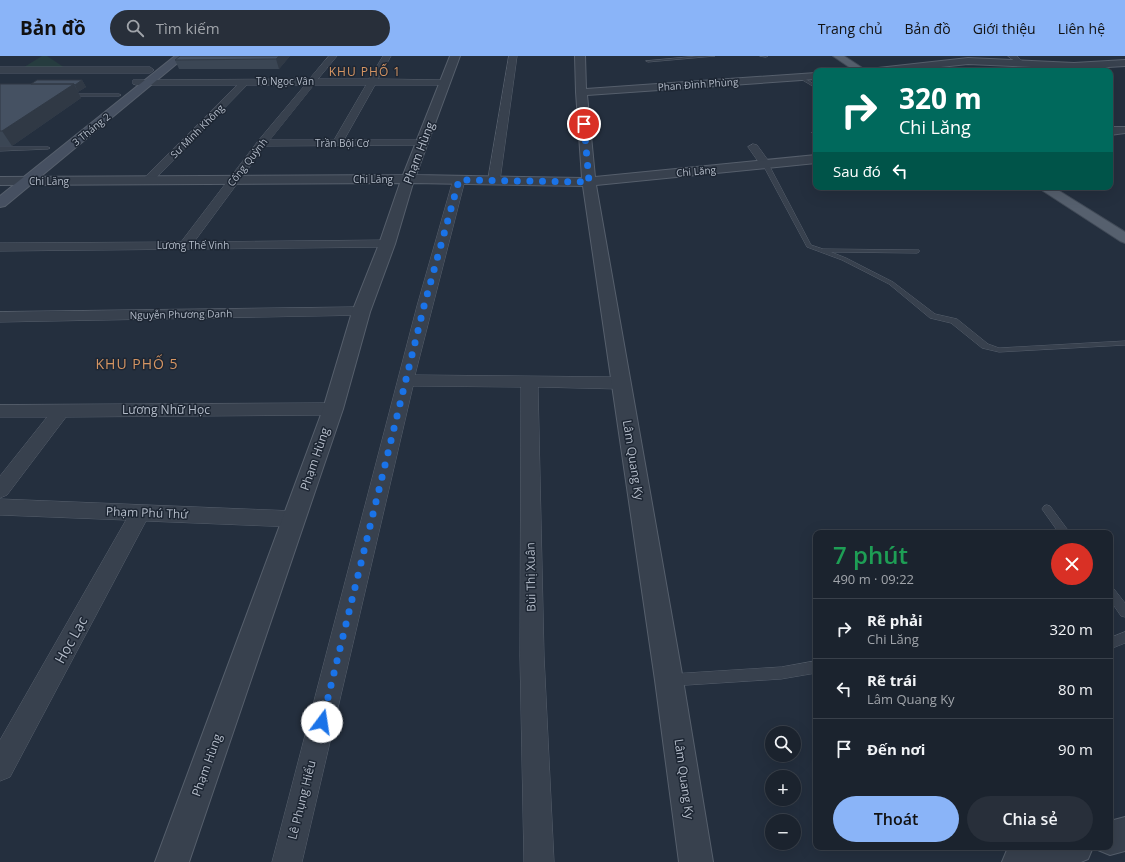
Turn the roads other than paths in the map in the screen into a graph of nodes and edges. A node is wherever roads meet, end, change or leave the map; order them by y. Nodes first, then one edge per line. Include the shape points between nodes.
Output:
1 (168, 56) edge
2 (181, 56) edge
3 (333, 56) edge
4 (387, 56) edge
5 (455, 56) edge
6 (513, 56) edge
7 (580, 56) edge
8 (713, 56) edge
9 (762, 56) edge
10 (766, 56) edge
11 (838, 56) edge
12 (1012, 56) edge
13 (36, 59) dead end
14 (73, 61) dead end
15 (648, 62) dead end
16 (1020, 63) junction
17 (1125, 63) edge
18 (1066, 66) junction
19 (857, 68) edge
20 (908, 68) edge
21 (1071, 68) edge
22 (0, 70) edge
23 (17, 70) junction
24 (84, 70) junction
25 (150, 70) junction
26 (813, 76) edge
27 (800, 77) junction
28 (246, 81) junction
29 (312, 81) junction
30 (136, 82) junction
31 (149, 82) junction
32 (372, 82) junction
33 (446, 82) junction
34 (813, 85) edge
35 (581, 92) junction
36 (64, 95) edge
37 (119, 95) junction
38 (1125, 130) edge
39 (1113, 131) edge
40 (262, 143) junction
41 (337, 143) junction
42 (422, 143) junction
43 (753, 147) dead end
44 (48, 148) junction
45 (0, 149) edge
46 (36, 158) dead end
47 (813, 159) edge
48 (766, 165) junction
49 (24, 167) dead end
50 (408, 179) junction
51 (232, 180) junction
52 (459, 180) junction
53 (494, 180) junction
54 (147, 181) junction
55 (27, 182) junction
56 (589, 182) junction
57 (2, 183) edge
58 (1049, 190) edge
59 (0, 203) edge
60 (1124, 237) edge
61 (387, 244) junction
62 (185, 245) junction
63 (0, 246) edge
64 (818, 250) junction
65 (917, 251) dead end
66 (361, 312) junction
67 (0, 317) edge
68 (1125, 343) edge
69 (406, 380) junction
70 (529, 383) junction
71 (620, 383) junction
72 (333, 409) junction
73 (0, 411) edge
74 (60, 411) junction
75 (0, 490) edge
76 (0, 507) edge
77 (1047, 509) dead end
78 (141, 512) junction
79 (294, 519) junction
80 (1063, 530) edge
81 (1113, 596) edge
82 (1125, 612) edge
83 (1125, 637) edge
84 (1113, 643) edge
85 (813, 668) edge
86 (669, 680) junction
87 (0, 767) edge
88 (1125, 834) edge
89 (1113, 837) edge
90 (1065, 850) edge
91 (172, 862) edge
92 (287, 862) edge
93 (539, 862) edge
94 (696, 862) edge
95 (1019, 862) edge

1 - 25 main road, 3 Tháng 2
2 - 31 main road, 3 Tháng 2
3 - 29 street, Cống Quỳnh
4 - 32 street
5 - 33 street, Phạm Hùng
6 - 53 street
7 - 35 street, Lâm Quang Ky
8 - 15 lane
9 - 10 lane
11 - 19 main road
12 - 16 street
13 - 23 street
14 - 24 street
16 - 18 street
16 - 20 street via 968,62
17 - 18 street
18 - 21 lane
22 - 23 street
23 - 24 street
24 - 25 street
25 - 30 main road, 3 Tháng 2
26 - 27 street, Phan Đình Phùng
27 - 34 lane
27 - 35 street, Phan Đình Phùng
28 - 29 street, Tô Ngọc Vân
28 - 31 street, Tô Ngọc Vân
28 - 54 street, Sư Minh Không
29 - 32 street, Tô Ngọc Vân
29 - 40 street, Cống Quỳnh
30 - 31 street, Tô Ngọc Vân
30 - 37 main road, 3 Tháng 2
31 - 55 main road, 3 Tháng 2
32 - 33 street, Tô Ngọc Vân
32 - 41 street
33 - 42 street, Phạm Hùng
35 - 56 street, Lâm Quang Ky
36 - 37 lane
37 - 44 main road, 3 Tháng 2
38 - 39 street
40 - 41 street, Trần Bội Cơ
40 - 51 street, Cống Quỳnh
41 - 42 street, Trần Bội Cơ
42 - 50 street, Phạm Hùng
43 - 48 street
44 - 45 lane
44 - 46 main road, 3 Tháng 2
47 - 48 street, Chi Lăng
48 - 56 street, Chi Lăng
48 - 64 lane via 809,246
49 - 57 main road
50 - 51 street, Chi Lăng
50 - 52 street, Chi Lăng
50 - 61 street, Phạm Hùng
51 - 54 street, Chi Lăng
51 - 62 street, Cống Quỳnh
52 - 53 street, Chi Lăng
52 - 69 street, Lê Phụng Hiểu
53 - 56 street, Chi Lăng
54 - 55 street, Chi Lăng
55 - 57 street, Chi Lăng
55 - 59 main road, 3 Tháng 2
56 - 71 street, Lâm Quang Ky
58 - 60 main road
61 - 62 street, Lương Thế Vinh
61 - 66 street, Phạm Hùng
62 - 63 street, Lương Thế Vinh
64 - 65 lane
64 - 68 lane via 844,259 891,283 933,316 954,321 985,346 999,350
66 - 67 street, Nguyễn Phương Danh
66 - 72 street, Phạm Hùng
69 - 70 street
69 - 92 street, Lê Phụng Hiểu
70 - 71 street
70 - 93 street, Bùi Thị Xuân via 532,656
71 - 86 street, Lâm Quang Ky
72 - 74 street, Lương Nhữ Học
72 - 79 street, Phạm Hùng
73 - 74 street, Lương Nhữ Học
74 - 75 street
76 - 78 street, Phạm Phú Thứ
77 - 80 lane
78 - 79 street, Phạm Phú Thứ
78 - 87 street, Học Lạc
79 - 91 street, Phạm Hùng
81 - 82 lane
83 - 84 lane
85 - 86 lane via 781,673
86 - 94 street, Lâm Quang Ky
88 - 89 street
90 - 95 street

